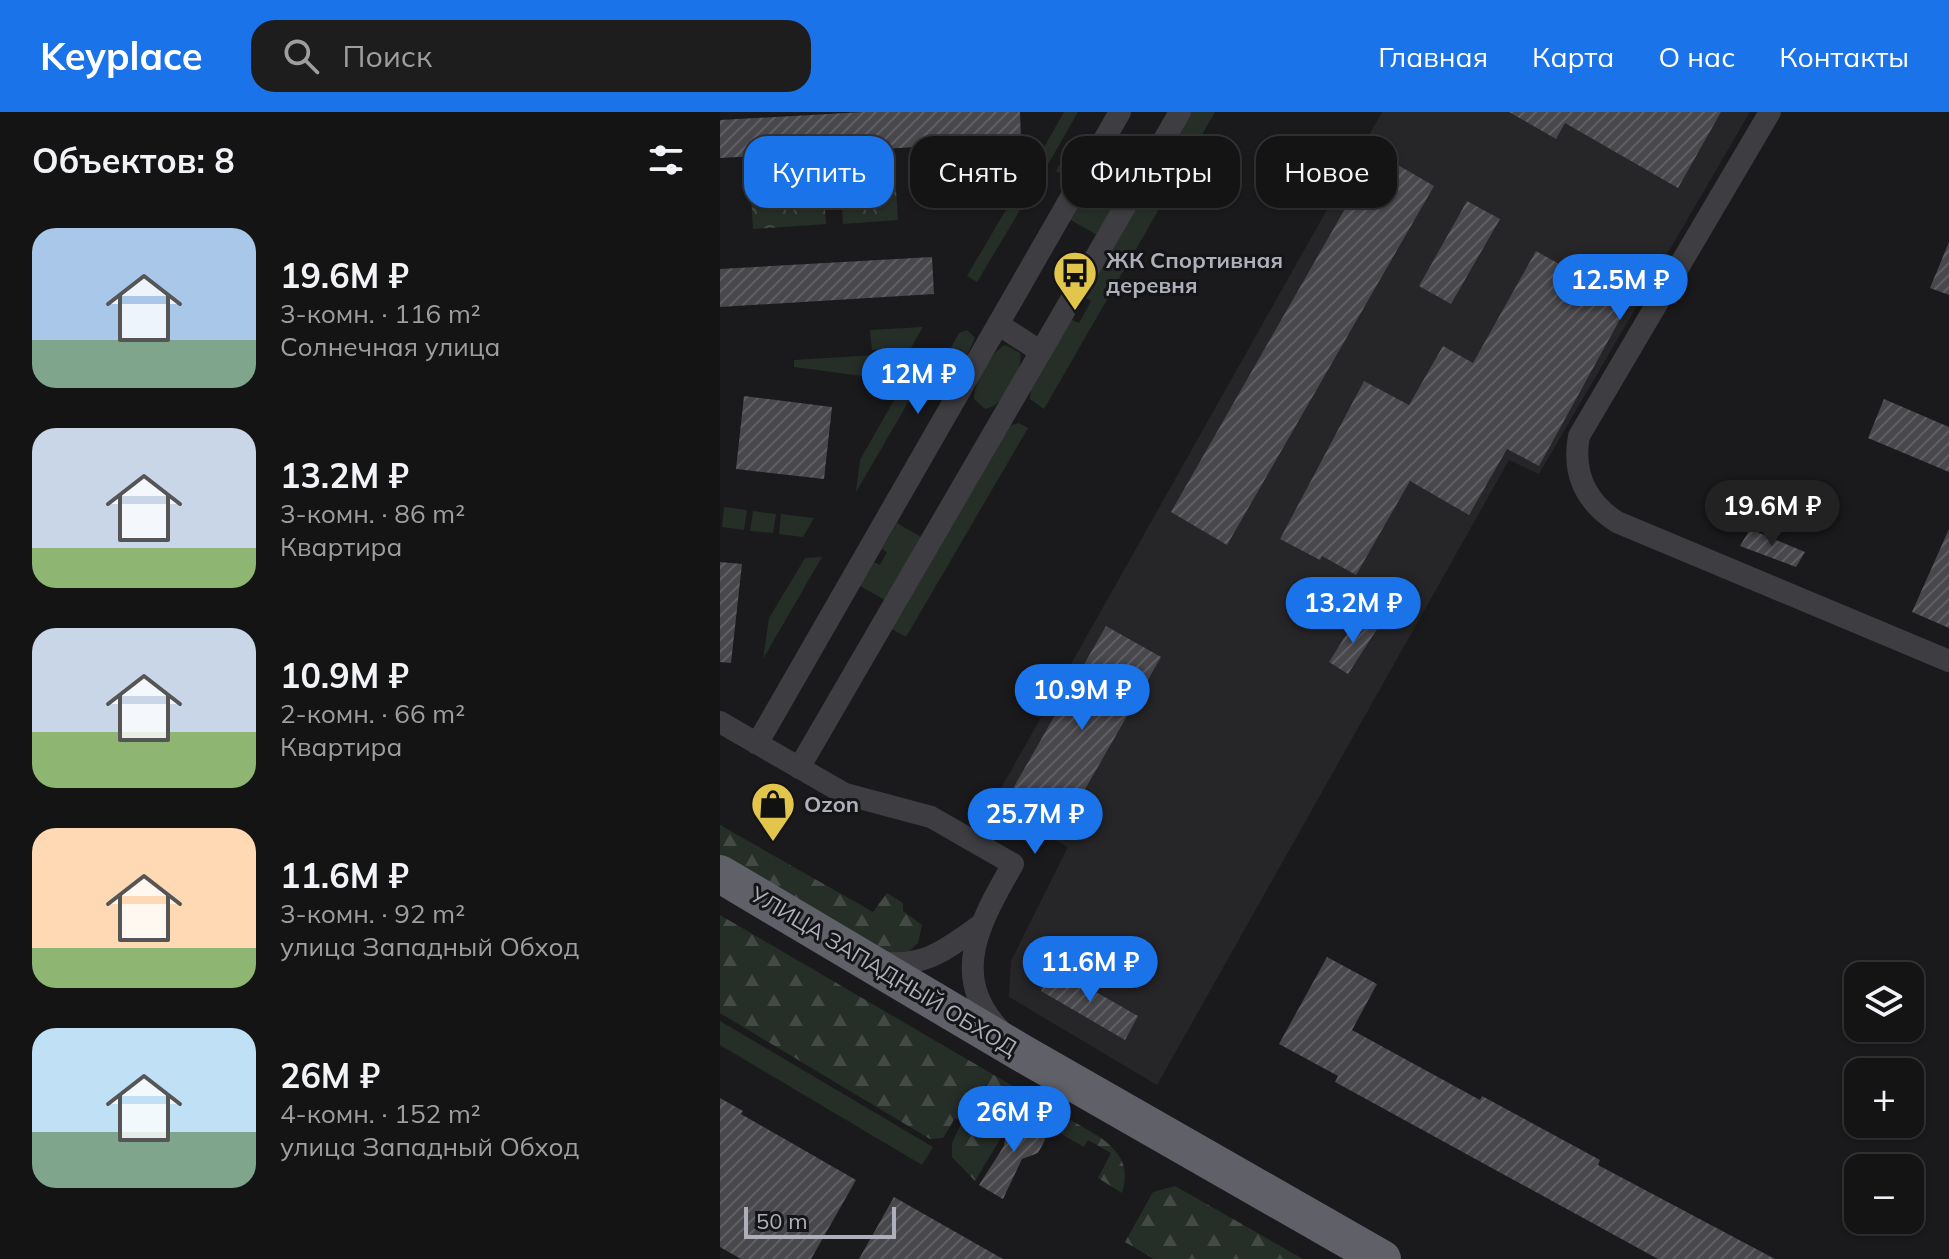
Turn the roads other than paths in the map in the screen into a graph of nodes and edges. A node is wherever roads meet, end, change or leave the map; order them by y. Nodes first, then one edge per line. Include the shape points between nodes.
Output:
1 (1120, 112) edge
2 (1180, 112) edge
3 (1770, 112) edge
4 (998, 324) junction
5 (1041, 352) junction
6 (1949, 661) edge
7 (720, 722) edge
8 (757, 744) junction
9 (799, 768) junction
10 (720, 874) edge
11 (720, 894) edge
12 (979, 926) junction
13 (869, 960) junction
14 (1020, 1052) junction
15 (1341, 1259) edge
16 (1382, 1259) edge

1 - 4 street
2 - 5 street
3 - 6 street via 1579,436 1579,477 1599,511 1617,522
4 - 5 street
4 - 8 street
5 - 9 street
7 - 8 street
8 - 9 street
9 - 12 street via 845,794 931,817 1013,864
10 - 13 highway, УЛИЦА ЗАПАДНЫЙ ОБХОД
11 - 15 highway, УЛИЦА ЗАПАДНЫЙ ОБХОД via 861,974 1108,1127
12 - 13 street via 935,957 900,965
12 - 14 street via 975,988 989,1019
13 - 14 highway, УЛИЦА ЗАПАДНЫЙ ОБХОД
14 - 16 highway, УЛИЦА ЗАПАДНЫЙ ОБХОД

